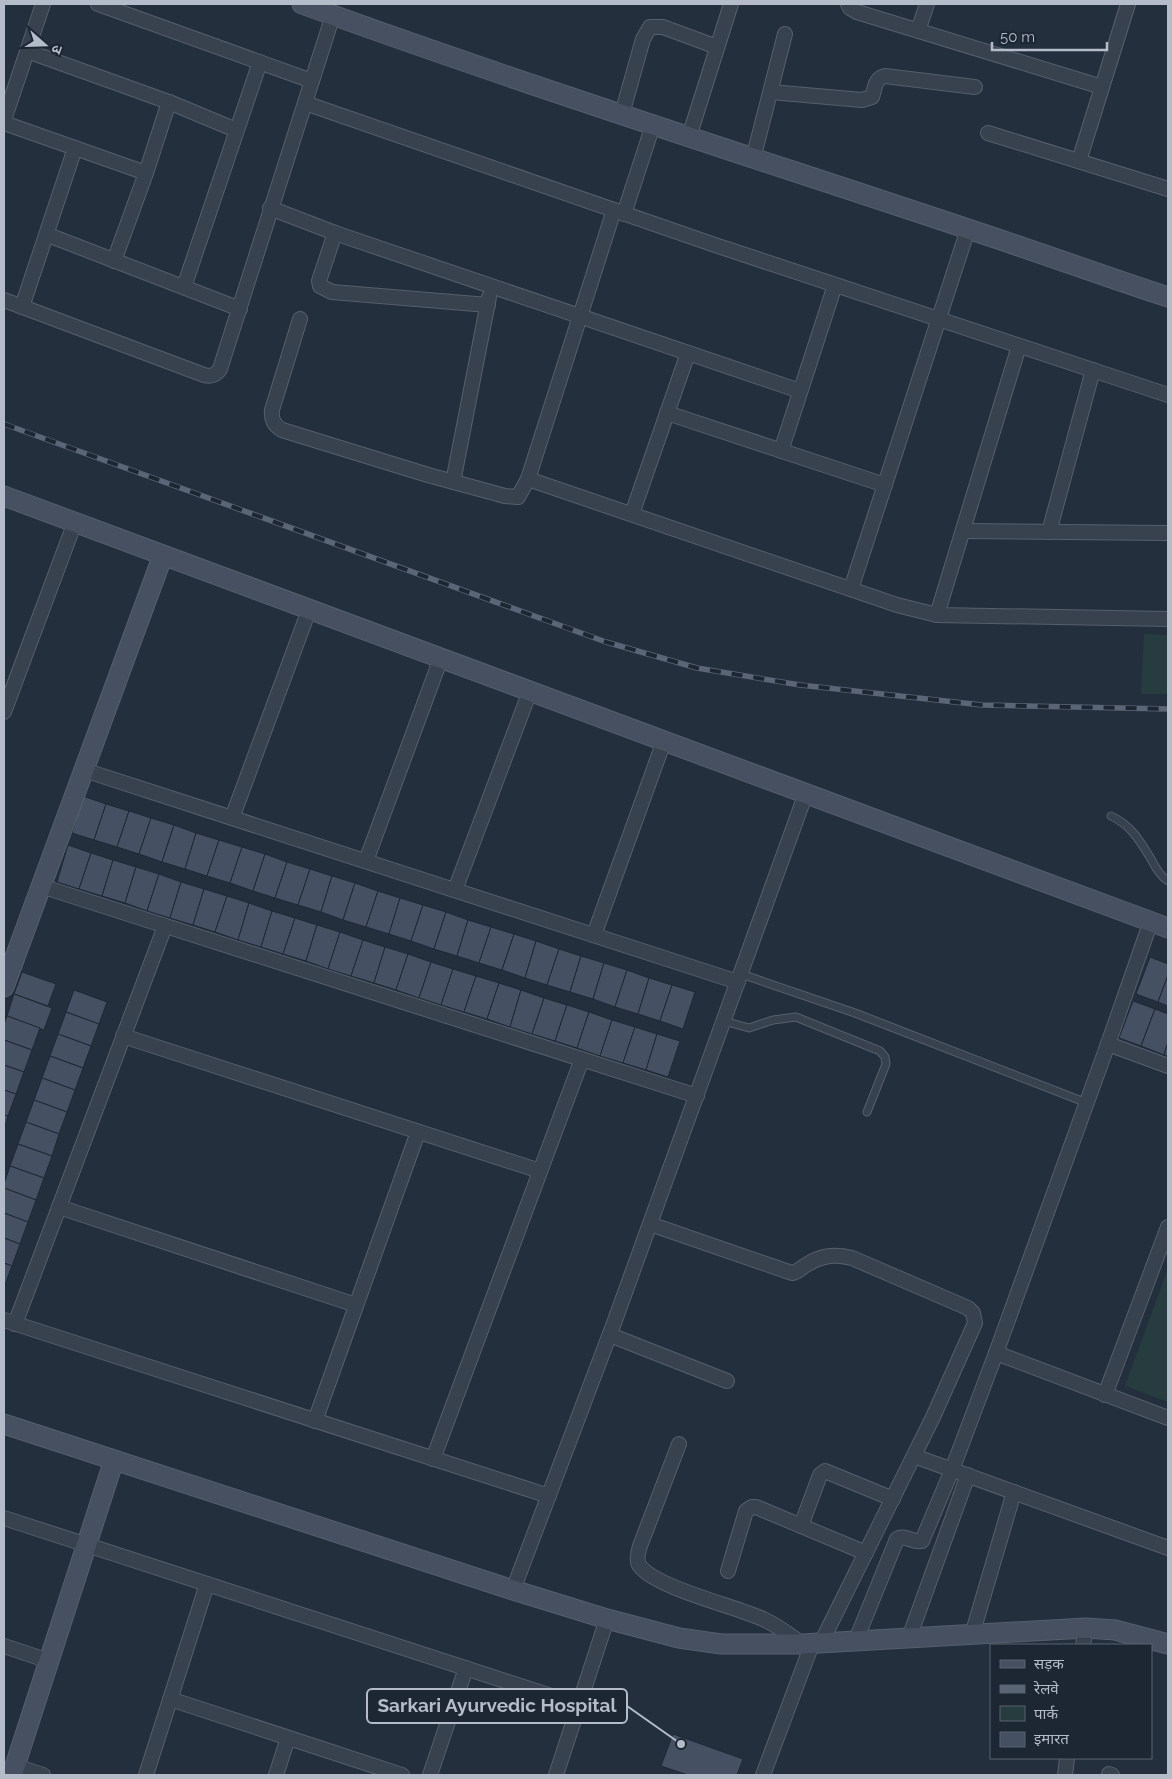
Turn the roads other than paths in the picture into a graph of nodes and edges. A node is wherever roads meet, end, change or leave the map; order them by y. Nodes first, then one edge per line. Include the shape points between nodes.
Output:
1 (43, 4) edge
2 (98, 4) edge
3 (302, 4) edge
4 (848, 4) edge
5 (927, 4) edge
6 (1127, 4) edge
7 (727, 5) edge
8 (337, 12) edge
9 (918, 31) junction
10 (785, 34) dead end
11 (717, 47) junction
12 (27, 51) junction
13 (260, 62) junction
14 (312, 81) junction
15 (975, 87) dead end
16 (1102, 87) junction
17 (771, 92) junction
18 (169, 102) junction
19 (305, 103) junction
20 (622, 114) junction
21 (4, 122) edge
22 (652, 125) junction
23 (236, 130) junction
24 (988, 133) dead end
25 (689, 137) junction
26 (75, 148) junction
27 (753, 159) junction
28 (1079, 161) junction
29 (146, 173) junction
30 (1168, 189) edge
31 (270, 208) junction
32 (619, 212) junction
33 (968, 229) junction
34 (335, 233) junction
35 (48, 234) junction
36 (114, 261) junction
37 (835, 285) junction
38 (491, 286) junction
39 (184, 287) junction
40 (1168, 295) edge
41 (4, 300) edge
42 (488, 305) junction
43 (22, 307) junction
44 (240, 309) junction
45 (580, 316) junction
46 (300, 319) dead end
47 (938, 319) junction
48 (1019, 346) junction
49 (688, 353) junction
50 (1093, 370) junction
51 (800, 391) junction
52 (1168, 395) edge
53 (667, 413) junction
54 (781, 451) junction
55 (528, 479) junction
56 (453, 482) junction
57 (885, 485) junction
58 (5, 501) edge
59 (632, 514) junction
60 (75, 522) junction
61 (963, 531) junction
62 (1049, 532) junction
63 (1168, 533) edge
64 (163, 555) junction
65 (851, 589) junction
66 (309, 610) junction
67 (937, 615) junction
68 (1168, 619) edge
69 (441, 658) junction
70 (530, 691) junction
71 (4, 712) edge
72 (664, 741) junction
73 (84, 770) junction
74 (806, 793) junction
75 (1111, 816) dead end
76 (232, 818) junction
77 (366, 861) junction
78 (1168, 881) edge
79 (41, 886) junction
80 (455, 890) junction
81 (1151, 921) junction
82 (165, 926) junction
83 (1168, 928) edge
84 (594, 935) junction
85 (740, 978) junction
86 (4, 987) edge
87 (724, 1022) junction
88 (123, 1036) junction
89 (1108, 1044) junction
90 (582, 1059) junction
91 (1168, 1066) edge
92 (697, 1096) junction
93 (1087, 1103) junction
94 (868, 1112) dead end
95 (418, 1132) junction
96 (540, 1171) junction
97 (58, 1207) junction
98 (650, 1224) junction
99 (1168, 1228) edge
100 (356, 1305) junction
101 (9, 1322) edge
102 (610, 1334) junction
103 (996, 1353) junction
104 (727, 1381) dead end
105 (1105, 1395) junction
106 (1168, 1418) edge
107 (315, 1421) junction
108 (4, 1424) edge
109 (679, 1444) dead end
110 (914, 1456) junction
111 (433, 1459) junction
112 (114, 1460) junction
113 (952, 1470) junction
114 (968, 1475) junction
115 (1014, 1492) junction
116 (549, 1496) junction
117 (893, 1499) junction
118 (4, 1518) edge
119 (800, 1526) junction
120 (87, 1545) junction
121 (1168, 1548) edge
122 (866, 1553) junction
123 (728, 1571) dead end
124 (207, 1584) junction
125 (513, 1590) junction
126 (606, 1619) junction
127 (972, 1635) junction
128 (1084, 1637) edge
129 (909, 1638) junction
130 (856, 1640) junction
131 (812, 1644) junction
132 (1168, 1644) edge
133 (4, 1646) edge
134 (49, 1661) junction
135 (466, 1668) junction
136 (170, 1699) junction
137 (578, 1705) junction
138 (288, 1738) junction
139 (1067, 1759) edge
140 (14, 1771) edge
141 (43, 1775) edge
142 (146, 1775) edge
143 (276, 1775) edge
144 (402, 1775) edge
145 (430, 1775) edge
146 (556, 1775) edge
147 (763, 1775) edge
148 (1064, 1775) edge

1 - 12 street
2 - 13 street
3 - 8 street
4 - 9 street via 857,12
5 - 9 street
6 - 16 street
7 - 11 street
8 - 14 street
8 - 20 street
9 - 16 street
10 - 17 street
11 - 20 street via 663,27 650,27 643,39
11 - 25 street
12 - 18 street
12 - 21 street
13 - 14 street
13 - 23 street
14 - 19 street
15 - 17 street via 885,76 876,81 872,96 862,100
16 - 28 street
17 - 27 street
18 - 23 street
18 - 29 street
19 - 31 street
19 - 32 street
20 - 22 street
21 - 26 street
22 - 25 street
22 - 32 street
23 - 39 street
24 - 28 street
25 - 27 street
26 - 29 street
26 - 35 street
27 - 33 street
28 - 30 street
29 - 36 street
31 - 34 street
31 - 44 street
32 - 37 street
32 - 45 street
33 - 40 street
33 - 47 street
34 - 38 street
34 - 42 street via 319,281 325,290
35 - 36 street
35 - 43 street
36 - 39 street
37 - 47 street
37 - 51 street
38 - 42 street
38 - 45 street
39 - 44 street
41 - 43 street
42 - 56 street
43 - 44 street via 209,376 217,374 220,369
45 - 49 street
45 - 55 street
46 - 56 street via 272,410 271,416 277,427
47 - 48 street
47 - 57 street
48 - 50 street
48 - 61 street
49 - 51 street
49 - 53 street
50 - 52 street
50 - 62 street
51 - 54 street
53 - 54 street
53 - 59 street
54 - 57 street
55 - 56 street via 518,497 512,498
55 - 59 street
57 - 65 street
58 - 60 street
59 - 65 street
60 - 64 street
60 - 71 street
61 - 62 street
61 - 67 street
62 - 63 street
64 - 66 street
64 - 73 street
65 - 67 street
66 - 69 street
66 - 76 street
67 - 68 street
69 - 70 street
69 - 77 street
70 - 72 street
70 - 80 street
72 - 74 street
72 - 84 street
73 - 76 street
73 - 79 street
74 - 81 street
74 - 85 street
75 - 78 lane via 1125,823 1138,837 1156,868
76 - 77 street
77 - 80 street
79 - 82 street
79 - 86 street
80 - 84 street
81 - 83 street
81 - 89 street
82 - 88 street
82 - 90 street
84 - 85 street
85 - 87 street
85 - 93 lane via 855,1013
87 - 92 street
87 - 94 lane via 749,1028 796,1017 880,1051 886,1064
88 - 95 street
88 - 97 street
89 - 91 street
89 - 93 street
90 - 92 street
90 - 96 street
92 - 98 street
93 - 103 street
95 - 96 street
95 - 100 street
96 - 111 street
97 - 100 street
97 - 101 street
98 - 102 street
98 - 110 street via 792,1272 824,1256 842,1256 863,1262 973,1312 975,1323
99 - 105 street
100 - 107 street
101 - 107 street
102 - 104 street
102 - 116 street
103 - 105 street
103 - 113 street
105 - 106 street
107 - 111 street
108 - 112 street
109 - 131 street via 640,1546 637,1561 640,1566 652,1576 686,1592 764,1619
110 - 113 street
110 - 117 street
111 - 116 street
112 - 120 street
112 - 125 street
113 - 114 street
113 - 130 street via 922,1541 896,1539
114 - 115 street
114 - 129 street
115 - 121 street
115 - 127 street
116 - 125 street
117 - 119 street via 825,1471 820,1475
117 - 122 street
118 - 120 street
119 - 122 street
119 - 123 street via 756,1507 749,1508
120 - 124 street
120 - 134 street
122 - 131 street
124 - 135 street
124 - 136 street
125 - 126 street
126 - 131 street via 701,1642
126 - 137 street
127 - 128 street
127 - 129 street
128 - 132 street via 1115,1630
129 - 130 street
130 - 131 street
131 - 147 street
133 - 134 street
134 - 140 street
135 - 137 street
135 - 145 street
136 - 138 street
136 - 142 street
137 - 146 street
138 - 143 street
138 - 144 street
139 - 148 street
140 - 141 street

